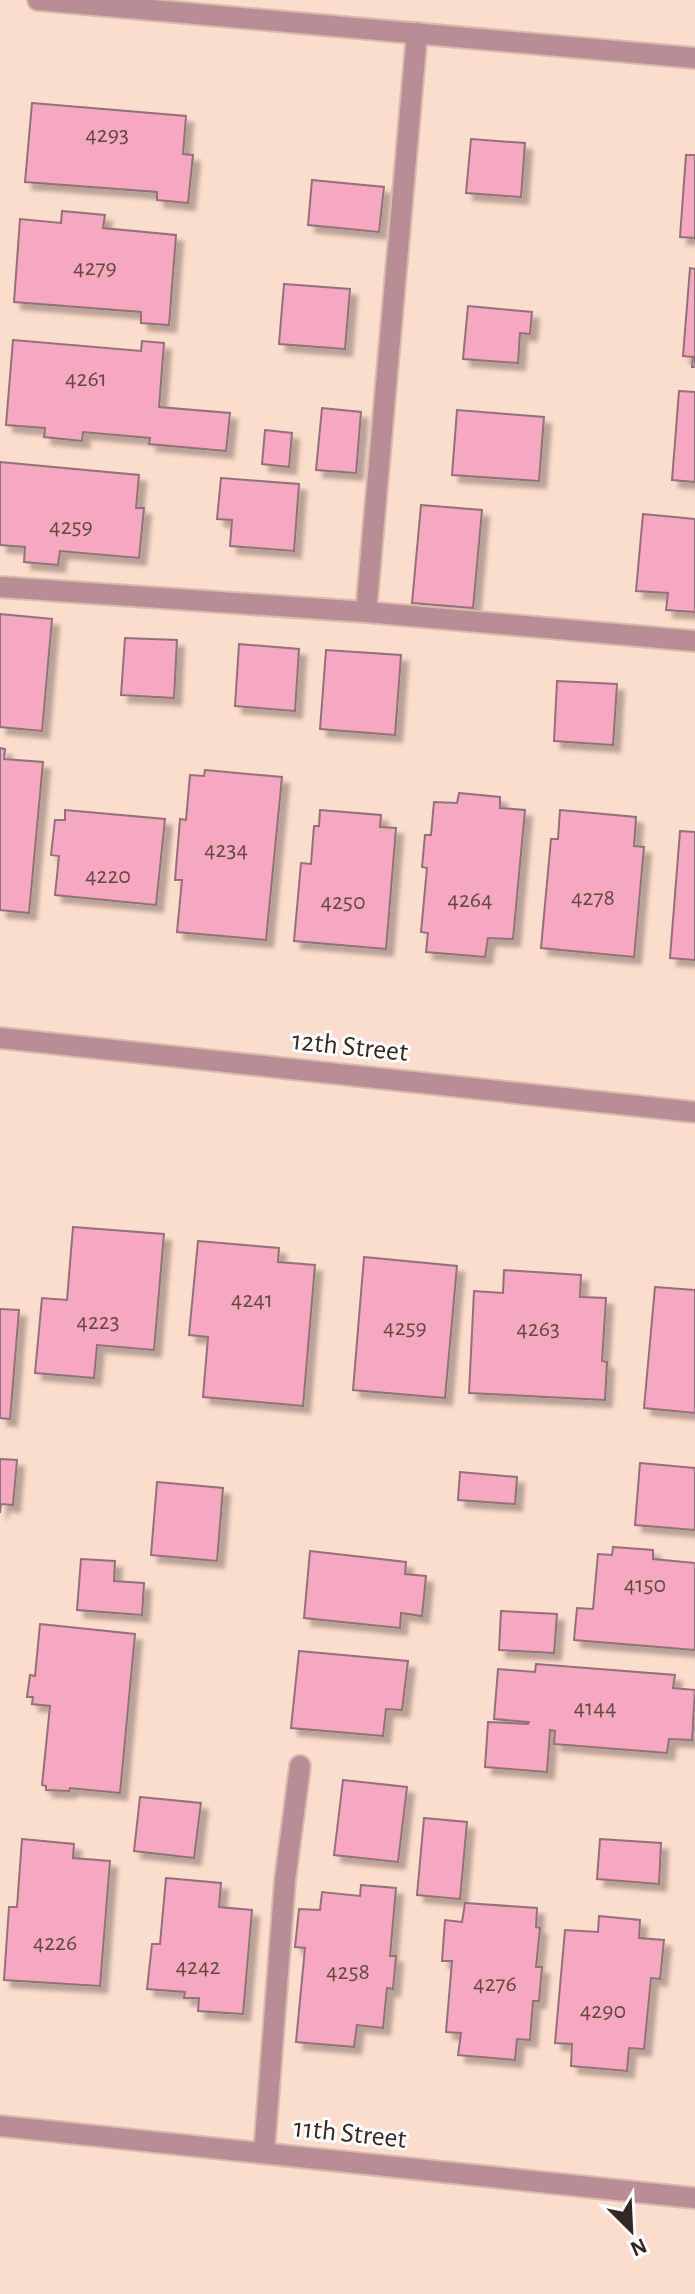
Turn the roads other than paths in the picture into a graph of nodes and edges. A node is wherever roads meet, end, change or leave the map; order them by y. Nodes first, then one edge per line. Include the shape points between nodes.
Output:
1 (38, 0) edge
2 (417, 33) junction
3 (695, 58) edge
4 (0, 587) edge
5 (366, 612) junction
6 (695, 641) edge
7 (0, 1038) edge
8 (695, 1112) edge
9 (300, 1766) dead end
10 (0, 2126) edge
11 (264, 2153) junction
12 (695, 2198) edge

1 - 2 street
2 - 3 street
2 - 5 street
4 - 5 street
5 - 6 street
7 - 8 street, 12th Street
9 - 11 street via 285,1880
10 - 11 street, 11th Street
11 - 12 street, 11th Street

